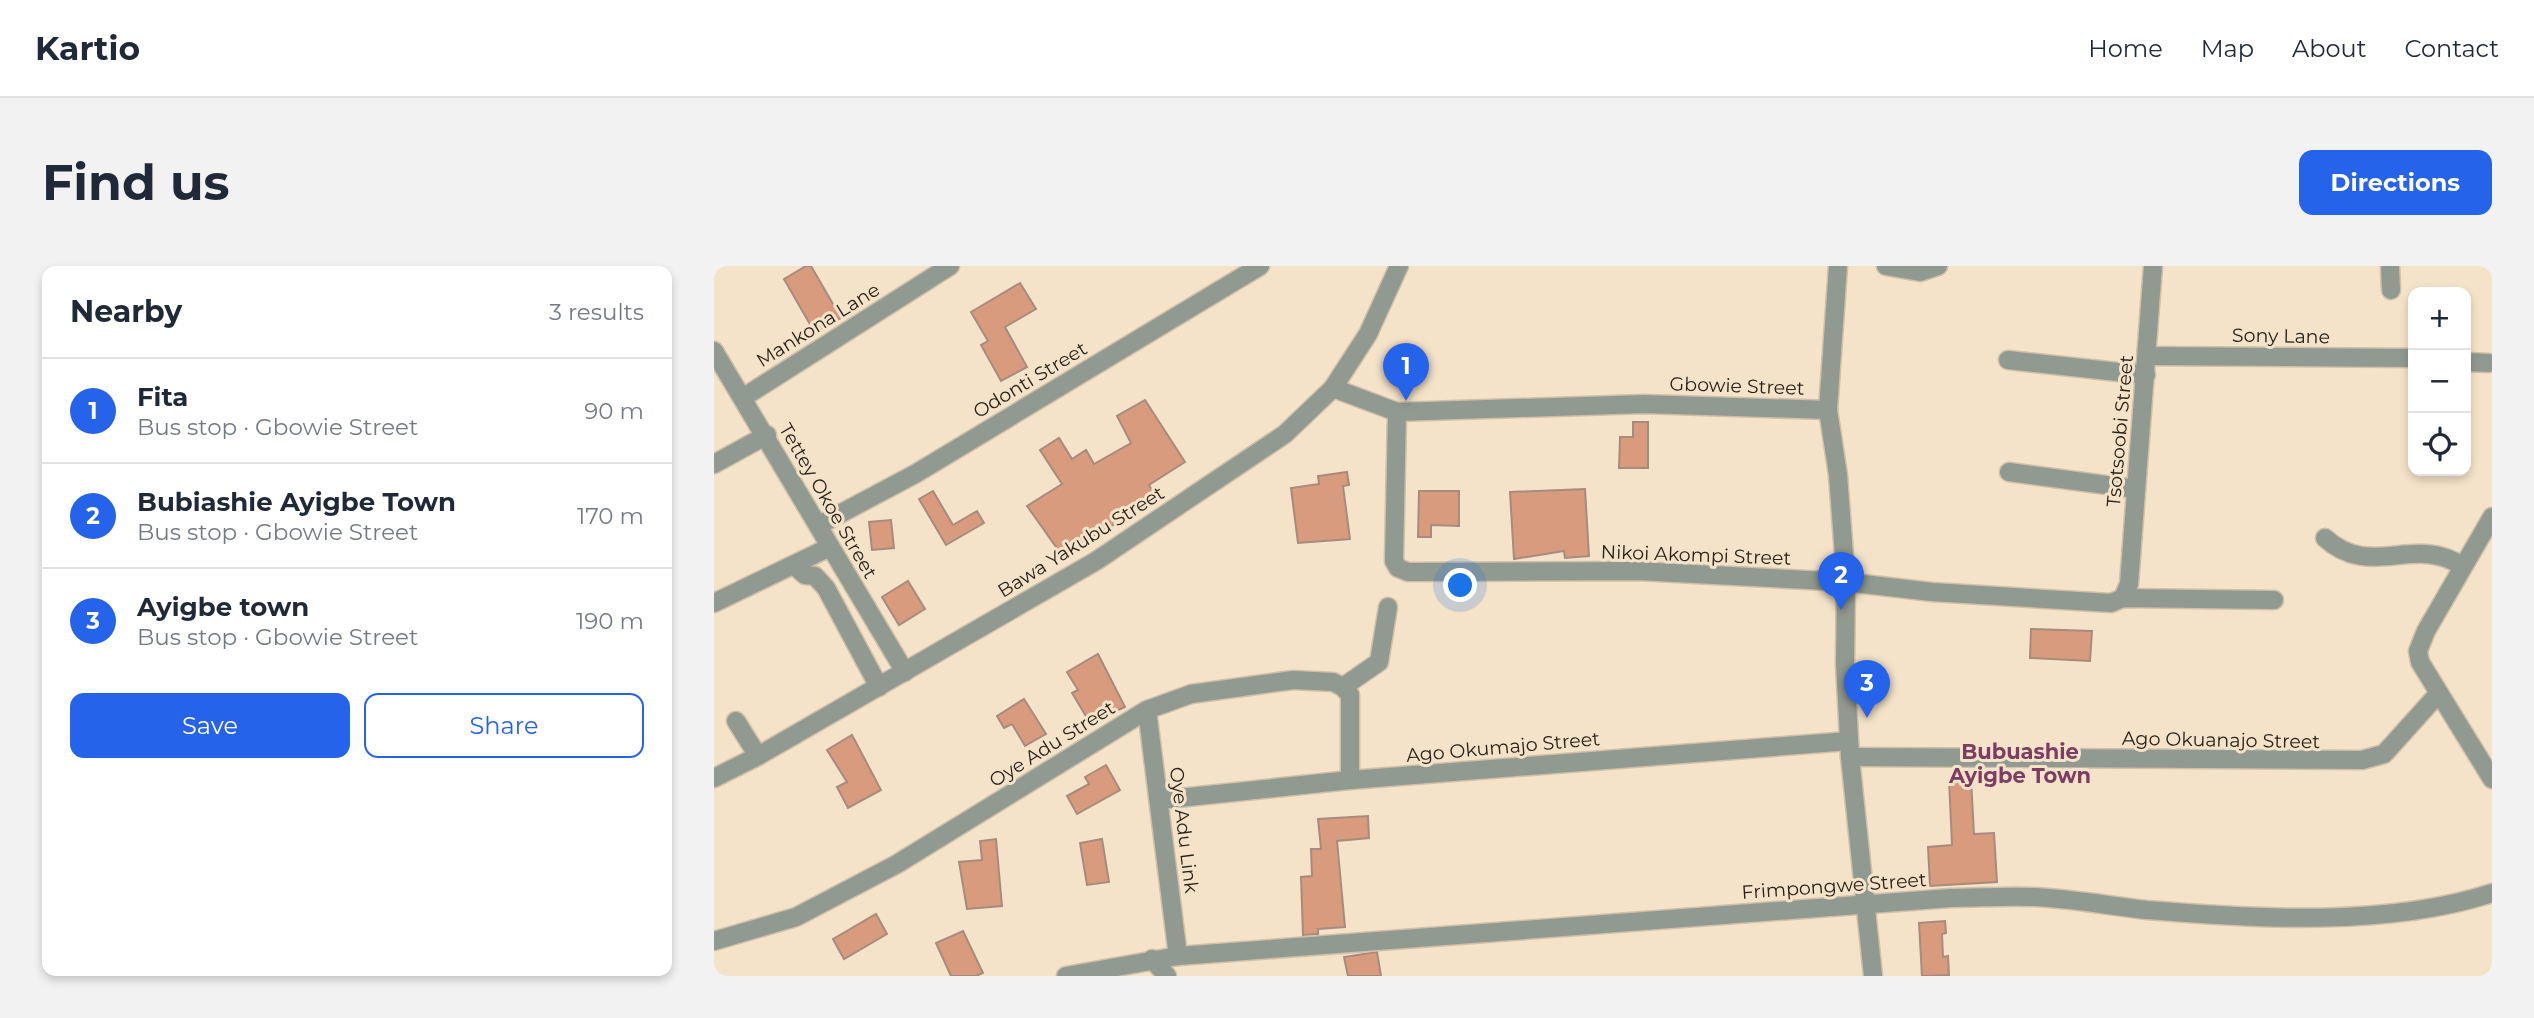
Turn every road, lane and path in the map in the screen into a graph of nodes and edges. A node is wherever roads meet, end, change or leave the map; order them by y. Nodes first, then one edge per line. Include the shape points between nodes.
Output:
1 (950, 266) edge
2 (1260, 266) edge
3 (1399, 266) edge
4 (1838, 266) edge
5 (1886, 266) edge
6 (1938, 266) edge
7 (2153, 266) edge
8 (2390, 266) edge
9 (2390, 290) dead end
10 (714, 351) edge
11 (2148, 356) junction
12 (2408, 358) edge
13 (2008, 360) dead end
14 (2471, 362) edge
15 (2489, 363) dead end
16 (2146, 376) junction
17 (1333, 388) junction
18 (744, 397) junction
19 (1828, 410) junction
20 (1397, 412) junction
21 (767, 435) junction
22 (714, 464) edge
23 (2009, 472) dead end
24 (2136, 489) junction
25 (2492, 517) edge
26 (819, 526) junction
27 (2325, 538) dead end
28 (830, 547) junction
29 (794, 565) junction
30 (2462, 566) junction
31 (1846, 582) junction
32 (2123, 598) junction
33 (2274, 600) dead end
34 (714, 603) edge
35 (1388, 607) dead end
36 (905, 672) junction
37 (879, 687) junction
38 (1343, 687) junction
39 (2438, 693) junction
40 (1147, 710) junction
41 (736, 721) dead end
42 (1849, 749) junction
43 (758, 756) junction
44 (714, 778) edge
45 (2492, 779) edge
46 (1350, 780) junction
47 (1160, 800) junction
48 (2492, 893) edge
49 (1865, 904) junction
50 (714, 941) edge
51 (1178, 956) junction
52 (1152, 959) junction
53 (1066, 976) edge
54 (1167, 976) edge
55 (1873, 976) edge

1 - 18 street, Mankona Lane
2 - 26 street, Odonti Street via 915,474
3 - 17 street, Bawa Yakubu Street via 1368,334
4 - 19 street
5 - 6 street via 1920,272
7 - 11 street, Tsotsoobi Street
8 - 9 street
10 - 18 street, Tettey Okoe Street
11 - 12 street, Sony Lane
11 - 16 street, Tsotsoobi Street
13 - 16 street
14 - 15 street
16 - 24 street, Tsotsoobi Street
17 - 20 street, Gbowie Street
17 - 36 street, Bawa Yakubu Street via 1285,434 1097,561
18 - 21 street, Tettey Okoe Street
19 - 20 street, Gbowie Street via 1644,404
19 - 31 street, Gbowie Street
20 - 31 street, Nikoi Akompi Street via 1394,561 1408,572 1638,572
21 - 22 street
21 - 26 street, Tettey Okoe Street
23 - 24 street
24 - 32 street, Tsotsoobi Street via 2129,584
25 - 30 street
26 - 28 street, Tettey Okoe Street
27 - 30 street via 2346,554 2361,558 2435,553
28 - 29 street
28 - 36 street, Tettey Okoe Street
29 - 34 street
29 - 37 street via 826,588
30 - 39 street via 2418,651
31 - 32 street, Nikoi Akompi Street via 2111,603
31 - 42 street, Gbowie Street
32 - 33 street, Nikoi Akompi Street
35 - 38 street via 1379,662
36 - 37 street, Bawa Yakubu Street
37 - 43 street, Bawa Yakubu Street
38 - 40 street, Oye Adu Street via 1333,682 1293,680 1191,694
38 - 46 street via 1350,695
39 - 42 street, Ago Okuanajo Street via 2384,754 2362,760
39 - 45 street
40 - 47 street, Oye Adu Link
40 - 50 street, Oye Adu Street via 897,864 796,917
41 - 43 street
42 - 46 street, Ago Okumajo Street
42 - 49 street, Gbowie Street
43 - 44 street, Bawa Yakubu Street
46 - 47 street, Ago Okumajo Street
47 - 51 street, Oye Adu Link
48 - 49 street, Frimpongwe Street via 2352,916 2148,910 2032,897
49 - 51 street, Frimpongwe Street
49 - 55 street, Gbowie Street
51 - 52 street, Frimpongwe Street
52 - 53 street
52 - 54 street

